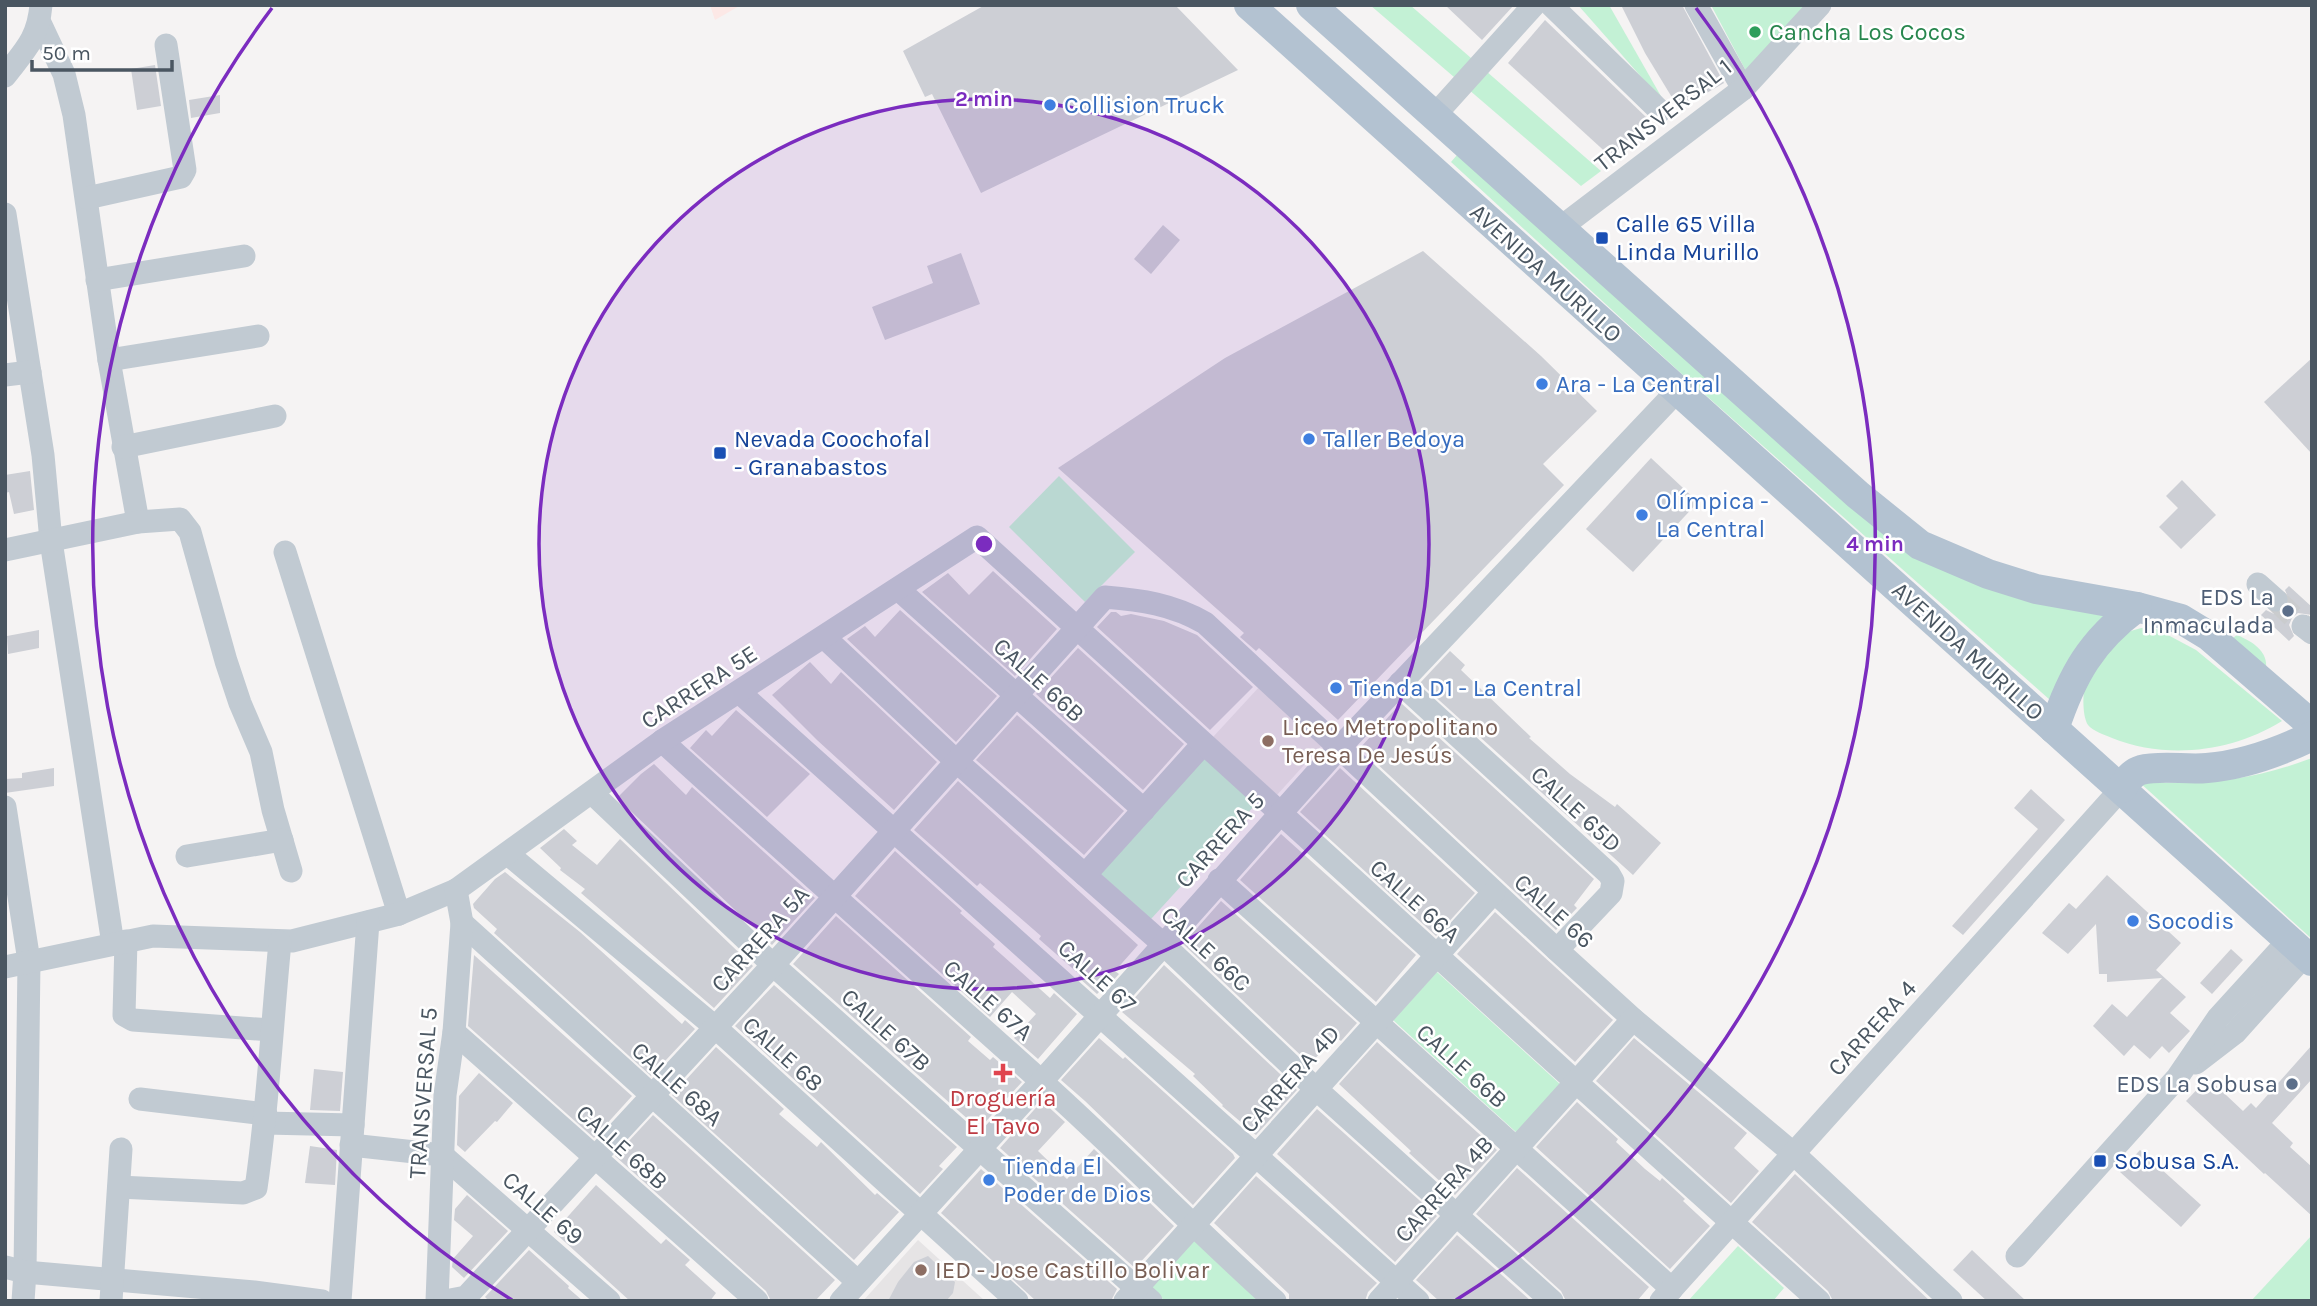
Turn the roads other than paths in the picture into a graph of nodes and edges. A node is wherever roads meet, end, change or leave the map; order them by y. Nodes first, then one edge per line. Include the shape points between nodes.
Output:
1 (1249, 5) edge
2 (1311, 5) edge
3 (1534, 5) edge
4 (1551, 5) edge
5 (1696, 5) edge
6 (1820, 5) edge
7 (40, 14) edge
8 (166, 45) dead end
9 (5, 76) edge
10 (1743, 89) junction
11 (1660, 111) dead end
12 (1434, 116) junction
13 (1459, 138) junction
14 (1431, 169) junction
15 (87, 198) junction
16 (5, 214) edge
17 (1560, 228) junction
18 (244, 256) dead end
19 (97, 280) junction
20 (258, 336) dead end
21 (109, 360) junction
22 (30, 372) junction
23 (5, 375) edge
24 (1676, 391) junction
25 (275, 416) dead end
26 (123, 447) junction
27 (138, 522) junction
28 (977, 537) joint
29 (51, 541) junction
30 (5, 550) edge
31 (285, 552) dead end
32 (2258, 584) dead end
33 (898, 589) junction
34 (1105, 597) joint
35 (2276, 600) tunnel mouth
36 (2137, 607) junction
37 (1075, 628) junction
38 (824, 637) junction
39 (1399, 683) junction
40 (738, 692) junction
41 (1016, 694) junction
42 (2312, 724) edge
43 (2054, 729) junction
44 (2312, 736) edge
45 (662, 741) junction
46 (1203, 744) junction
47 (1339, 748) junction
48 (956, 761) junction
49 (2122, 788) junction
50 (592, 793) junction
51 (5, 807) edge
52 (1144, 810) junction
53 (1279, 813) junction
54 (894, 830) junction
55 (282, 839) junction
56 (508, 854) junction
57 (187, 856) dead end
58 (291, 871) dead end
59 (1086, 875) junction
60 (1219, 880) junction
61 (456, 890) junction
62 (1494, 892) junction
63 (834, 898) junction
64 (399, 914) junction
65 (368, 922) junction
66 (462, 923) junction
67 (119, 942) junction
68 (280, 942) junction
69 (1163, 944) junction
70 (1558, 950) junction
71 (2302, 952) edge
72 (1436, 956) junction
73 (29, 961) junction
74 (773, 965) junction
75 (5, 967) edge
76 (1100, 1014) junction
77 (1633, 1018) junction
78 (1376, 1023) junction
79 (715, 1027) junction
80 (271, 1030) junction
81 (454, 1032) junction
82 (1041, 1082) junction
83 (1576, 1082) junction
84 (1316, 1089) junction
85 (652, 1096) junction
86 (140, 1099) dead end
87 (266, 1119) junction
88 (352, 1135) junction
89 (121, 1149) dead end
90 (980, 1149) junction
91 (1515, 1150) junction
92 (1794, 1154) junction
93 (442, 1155) junction
94 (1257, 1155) junction
95 (595, 1159) junction
96 (120, 1187) junction
97 (919, 1214) junction
98 (1456, 1215) junction
99 (1732, 1221) junction
100 (1192, 1226) junction
101 (528, 1231) junction
102 (2017, 1256) dead end
103 (15, 1269) edge
104 (1397, 1281) junction
105 (858, 1282) junction
106 (111, 1290) edge
107 (1666, 1295) edge
108 (254, 1296) edge
109 (1137, 1297) edge
110 (461, 1299) edge
111 (1946, 1299) edge
112 (23, 1301) edge
113 (322, 1301) edge
114 (340, 1301) edge
115 (438, 1301) edge
116 (609, 1301) edge
117 (757, 1301) edge
118 (841, 1301) edge
119 (1017, 1301) edge
120 (1275, 1301) edge
121 (1379, 1301) edge
122 (1418, 1301) edge
123 (1552, 1301) edge
124 (1819, 1301) edge

1 - 14 main road, AVENIDA MURILLO
2 - 12 main road, AVENIDA MURILLO
3 - 12 street
4 - 11 street
5 - 10 street
6 - 10 street, TRANSVERSAL 1
7 - 9 street via 34,38
7 - 15 street via 64,74
8 - 15 street via 185,170 181,177
10 - 17 street, TRANSVERSAL 1
12 - 13 main road, AVENIDA MURILLO
13 - 14 main road
13 - 17 main road, AVENIDA MURILLO
14 - 24 main road, AVENIDA MURILLO
15 - 19 street
16 - 22 street
17 - 36 main road, AVENIDA MURILLO via 1920,545 2036,589
18 - 19 street
19 - 21 street
20 - 21 street
21 - 26 street
22 - 23 street
22 - 29 street
24 - 39 street, CARRERA 5
24 - 43 main road, AVENIDA MURILLO
25 - 26 street
26 - 27 street
27 - 29 street
27 - 55 street via 180,519 190,532 226,661 261,752
28 - 33 street, CARRERA 5E
28 - 37 street, CALLE 66A
29 - 30 street
29 - 67 street
31 - 64 street
32 - 35 street
33 - 38 street, CARRERA 5E
33 - 41 street, CALLE 66B
34 - 37 street, CARRERA 5A
34 - 47 street, CALLE 66 via 1154,602 1205,623
36 - 42 main road, AVENIDA MURILLO via 2181,619 2209,636
36 - 43 main road via 2095,645 2078,669
37 - 41 street, CARRERA 5A
37 - 46 street, CALLE 66A
38 - 40 street, CARRERA 5E
38 - 48 street, CALLE 66C
39 - 47 street, CARRERA 5
39 - 70 street, CALLE 65D via 1613,881 1611,893
40 - 45 street, CARRERA 5E
40 - 54 street, CALLE 67
41 - 48 street, CARRERA 5A
41 - 52 street, CALLE 66B
43 - 49 main road, AVENIDA MURILLO
44 - 49 main road via 2248,761 2209,768 2141,770
45 - 50 street, CARRERA 5E
45 - 63 street, CALLE 67A
46 - 52 street
46 - 53 street, CALLE 66A
47 - 53 street, CARRERA 5
47 - 62 street, CALLE 66
48 - 54 street, CARRERA 5A
48 - 59 street, CALLE 66C
49 - 71 main road, AVENIDA MURILLO
49 - 92 street, CARRERA 4
50 - 56 street, CARRERA 5E
50 - 74 street, CALLE 67B
51 - 73 street
52 - 59 street
53 - 60 street, CARRERA 5
53 - 72 street, CALLE 66A
54 - 63 street, CARRERA 5A
54 - 76 street, CALLE 67
55 - 57 street
55 - 58 street
56 - 61 street, CARRERA 5E
56 - 79 street, CALLE 68
59 - 69 street, CALLE 66C
60 - 69 street, CARRERA 5
60 - 78 street, CALLE 66B
61 - 64 street, CARRERA 5E
61 - 66 street, TRANSVERSAL 5
62 - 70 street, CALLE 66
62 - 72 street, CARRERA 4D
63 - 74 street, CARRERA 5A
63 - 82 street, CALLE 67A
64 - 65 street, CARRERA 5E
65 - 68 street, CARRERA 5E
65 - 88 street
66 - 81 street, TRANSVERSAL 5
66 - 85 street, CALLE 68A
67 - 68 street, CARRERA 5E via 153,936
67 - 73 street, CARRERA 5E
67 - 80 street via 124,1015 133,1020
68 - 80 street
69 - 76 street, CARRERA 5
69 - 84 street, CALLE 66C
70 - 77 street, CALLE 66
71 - 102 street via 2218,1018 2177,1078
72 - 78 street, CARRERA 4D
72 - 83 street, CALLE 66A
73 - 75 street, CARRERA 5E
73 - 103 street
74 - 79 street, CARRERA 5A
74 - 90 street, CALLE 67B
76 - 82 street, CARRERA 5
76 - 94 street, CALLE 67
77 - 83 street, CARRERA 4B
77 - 92 street, CALLE 66
78 - 84 street, CARRERA 4D
78 - 91 street, CALLE 66B
79 - 85 street, CARRERA 5A
79 - 97 street, CALLE 68
80 - 87 street
81 - 93 street, TRANSVERSAL 5
81 - 95 street, CALLE 68B
82 - 90 street, CARRERA 5
82 - 100 street, CALLE 67A
83 - 91 street, CARRERA 4B
83 - 99 street, CALLE 66A
84 - 94 street, CARRERA 4D
84 - 98 street, CALLE 66C
85 - 95 street, CARRERA 5A
85 - 105 street, CALLE 68A
86 - 87 street
87 - 88 street
87 - 96 street via 256,1188 243,1193
88 - 93 street
88 - 114 street
89 - 96 street
90 - 97 street, CARRERA 5
90 - 109 street, CALLE 67B
91 - 98 street, CARRERA 4B
91 - 107 street, CALLE 66B
92 - 99 street, CARRERA 4
92 - 111 street, CALLE 66
93 - 101 street, CALLE 69
93 - 115 street, TRANSVERSAL 5
94 - 100 street, CARRERA 4D
94 - 104 street, CALLE 67
95 - 101 street, CARRERA 5A
95 - 117 street, CALLE 68B
96 - 106 street
97 - 105 street, CARRERA 5
97 - 119 street, CALLE 68
98 - 104 street, CARRERA 4B
98 - 123 street, CALLE 66C
99 - 107 street, CARRERA 4
99 - 124 street, CALLE 66A
100 - 109 street, CARRERA 4D
100 - 120 street, CALLE 67A
101 - 110 street, CARRERA 5A
101 - 116 street, CALLE 69
103 - 106 street
103 - 112 street
104 - 121 street, CARRERA 4B
104 - 122 street, CALLE 67
105 - 118 street, CARRERA 5
106 - 108 street
108 - 113 street

